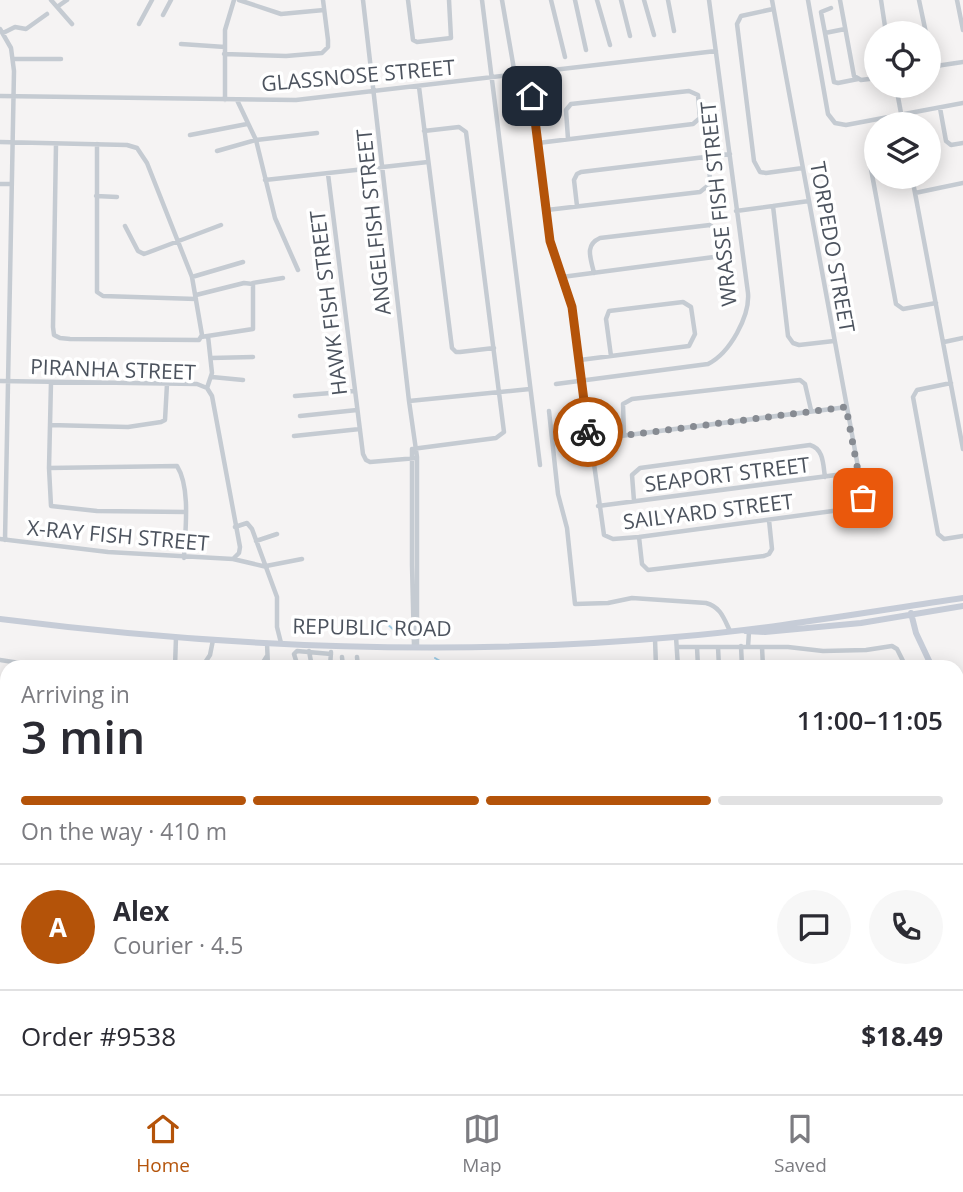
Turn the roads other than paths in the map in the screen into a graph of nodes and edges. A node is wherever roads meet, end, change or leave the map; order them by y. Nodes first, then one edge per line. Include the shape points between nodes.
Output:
1 (51, 0) edge
2 (67, 0) edge
3 (152, 0) edge
4 (171, 0) edge
5 (236, 0) edge
6 (323, 0) edge
7 (363, 0) edge
8 (408, 0) edge
9 (449, 0) edge
10 (482, 0) edge
11 (502, 0) edge
12 (551, 0) edge
13 (575, 0) edge
14 (597, 0) edge
15 (621, 0) edge
16 (644, 0) edge
17 (668, 0) edge
18 (709, 0) edge
19 (772, 0) edge
20 (808, 0) edge
21 (840, 0) edge
22 (881, 0) edge
23 (919, 0) edge
24 (957, 0) edge
25 (57, 7) junction
26 (831, 8) dead end
27 (773, 9) junction
28 (324, 10) junction
29 (47, 14) dead end
30 (163, 15) dead end
31 (884, 21) edge
32 (923, 21) edge
33 (72, 24) dead end
34 (139, 24) dead end
35 (845, 29) junction
36 (963, 30) edge
37 (1, 31) edge
38 (674, 31) dead end
39 (825, 33) junction
40 (654, 35) dead end
41 (630, 36) dead end
42 (181, 44) dead end
43 (610, 45) dead end
44 (225, 50) junction
45 (586, 50) dead end
46 (716, 51) junction
47 (565, 57) dead end
48 (61, 59) dead end
49 (13, 60) junction
50 (963, 62) edge
51 (941, 65) edge
52 (529, 73) junction
53 (515, 75) junction
54 (492, 79) junction
55 (858, 79) junction
56 (864, 79) edge
57 (419, 87) junction
58 (374, 93) junction
59 (0, 96) edge
60 (13, 96) junction
61 (225, 100) junction
62 (237, 100) junction
63 (963, 103) edge
64 (940, 108) junction
65 (918, 112) edge
66 (864, 122) edge
67 (247, 124) junction
68 (424, 131) junction
69 (317, 132) dead end
70 (190, 135) dead end
71 (568, 139) junction
72 (256, 140) junction
73 (0, 142) edge
74 (13, 143) junction
75 (538, 143) junction
76 (963, 143) edge
77 (56, 144) junction
78 (97, 144) junction
79 (217, 151) dead end
80 (730, 154) junction
81 (709, 156) junction
82 (428, 162) junction
83 (383, 168) junction
84 (803, 168) junction
85 (328, 174) junction
86 (265, 180) junction
87 (963, 183) edge
88 (0, 184) edge
89 (11, 184) junction
90 (876, 189) edge
91 (914, 189) edge
92 (915, 193) junction
93 (96, 196) junction
94 (117, 197) dead end
95 (809, 201) junction
96 (577, 206) junction
97 (772, 206) junction
98 (547, 210) junction
99 (736, 211) junction
100 (221, 225) dead end
101 (125, 226) dead end
102 (179, 242) junction
103 (243, 262) dead end
104 (298, 270) dead end
105 (594, 273) junction
106 (192, 277) junction
107 (562, 277) junction
108 (283, 278) dead end
109 (253, 283) junction
110 (196, 297) junction
111 (936, 303) junction
112 (208, 336) junction
113 (200, 338) junction
114 (963, 338) edge
115 (834, 341) junction
116 (944, 342) junction
117 (494, 348) junction
118 (611, 356) junction
119 (253, 357) dead end
120 (211, 358) junction
121 (580, 360) junction
122 (212, 377) junction
123 (243, 380) dead end
124 (0, 381) edge
125 (8, 381) junction
126 (582, 381) junction
127 (51, 382) junction
128 (951, 383) junction
129 (167, 384) junction
130 (556, 384) dead end
131 (207, 388) junction
132 (530, 389) junction
133 (354, 391) junction
134 (500, 393) junction
135 (295, 396) dead end
136 (409, 401) junction
137 (846, 407) junction
138 (357, 410) junction
139 (811, 410) junction
140 (549, 411) dead end
141 (300, 416) dead end
142 (960, 418) edge
143 (50, 425) junction
144 (360, 429) junction
145 (624, 434) junction
146 (294, 436) dead end
147 (589, 440) junction
148 (414, 448) junction
149 (963, 449) edge
150 (415, 458) junction
151 (540, 465) dead end
152 (49, 468) junction
153 (859, 472) junction
154 (825, 477) junction
155 (3, 490) edge
156 (863, 500) joint
157 (634, 501) junction
158 (598, 506) junction
159 (186, 512) junction
160 (769, 520) junction
161 (235, 527) junction
162 (277, 534) dead end
163 (963, 536) edge
164 (639, 537) junction
165 (3, 540) edge
166 (256, 541) junction
167 (184, 558) junction
168 (233, 559) junction
169 (302, 559) dead end
170 (267, 566) junction
171 (963, 598) edge
172 (963, 606) edge
173 (909, 607) junction
174 (911, 615) junction
175 (0, 619) edge
176 (746, 631) junction
177 (730, 632) junction
178 (176, 637) junction
179 (677, 637) junction
180 (655, 639) junction
181 (213, 640) junction
182 (267, 643) junction
183 (281, 643) junction
184 (331, 645) junction
185 (416, 646) junction
186 (677, 647) junction
187 (697, 647) junction
188 (718, 647) junction
189 (745, 647) junction
190 (762, 647) junction
191 (309, 651) junction
192 (331, 654) junction
193 (267, 655) junction
194 (342, 657) dead end
195 (357, 657) dead end
196 (176, 660) edge
197 (207, 660) edge
198 (264, 660) edge
199 (267, 660) edge
200 (296, 660) edge
201 (311, 660) edge
202 (331, 660) edge
203 (342, 660) edge
204 (357, 660) edge
205 (656, 660) edge
206 (678, 660) edge
207 (698, 660) edge
208 (719, 660) edge
209 (743, 660) edge
210 (763, 660) edge
211 (903, 660) edge
212 (929, 660) edge

1 - 25 street
2 - 25 street
3 - 34 street
4 - 30 street
5 - 28 street via 275,13
5 - 44 street via 226,21
6 - 28 street
7 - 58 street, ANGELFISH STREET
8 - 9 street via 417,42 452,38
10 - 54 street
11 - 53 street
12 - 47 street
13 - 45 street
14 - 43 street
15 - 41 street
16 - 40 street
17 - 38 street
18 - 46 street, WRASSE FISH STREET
19 - 27 street, TORPEDO STREET
20 - 66 street via 828,114 840,125
21 - 35 street
22 - 31 street
23 - 32 street
24 - 36 street
25 - 33 street
26 - 39 street via 821,12
27 - 84 street, TORPEDO STREET
27 - 84 street via 741,16 737,24 754,162 766,173
28 - 44 street via 328,47 322,53 286,56
29 - 37 street via 26,29
35 - 39 street
35 - 55 street
37 - 49 street
39 - 55 street via 834,82
42 - 44 street
44 - 61 street
46 - 52 street, GLASSNOSE STREET
46 - 80 street, WRASSE FISH STREET
48 - 49 street
49 - 60 street
50 - 51 street
52 - 53 street, GLASSNOSE STREET
52 - 75 street, SAILYARD STREET
53 - 54 street, GLASSNOSE STREET
54 - 57 street, GLASSNOSE STREET
54 - 132 street
55 - 56 street
57 - 58 street, GLASSNOSE STREET
57 - 68 street
58 - 62 street, GLASSNOSE STREET
58 - 83 street, ANGELFISH STREET
59 - 60 street, GLASSNOSE STREET
60 - 61 street, GLASSNOSE STREET
60 - 74 street
61 - 62 street, GLASSNOSE STREET
62 - 67 street
63 - 64 street
64 - 65 street
64 - 76 street via 946,141
67 - 70 street
67 - 72 street
68 - 82 street
68 - 117 street via 462,127 466,132
69 - 72 street
71 - 71 street via 693,124 700,118 698,95 689,91 571,104 566,110
71 - 75 street
72 - 79 street
72 - 86 street
73 - 74 street
74 - 77 street
74 - 89 street
75 - 98 street, SAILYARD STREET
77 - 78 street
77 - 113 street via 54,335 70,339
78 - 93 street
78 - 102 street via 132,146 140,151
80 - 81 street
80 - 99 street, WRASSE FISH STREET
81 - 96 street via 710,184 705,190
81 - 96 street via 580,172 574,180
82 - 83 street
82 - 117 street via 452,348 460,352
83 - 85 street
83 - 136 street, ANGELFISH STREET
84 - 95 street, TORPEDO STREET
85 - 86 street
85 - 133 street, HAWK FISH STREET
86 - 104 street via 275,218
87 - 92 street
88 - 89 street
89 - 125 street
90 - 111 street via 896,304 903,309
91 - 92 street
92 - 111 street
93 - 94 street
93 - 110 street via 98,294
95 - 97 street
95 - 115 street, TORPEDO STREET
96 - 98 street
97 - 99 street
97 - 115 street via 788,336 799,345
98 - 107 street, SAILYARD STREET via 552,249
99 - 126 street, WRASSE FISH STREET via 748,308 718,358 702,366
100 - 102 street
101 - 102 street via 141,254
102 - 106 street
103 - 106 street
105 - 105 street via 714,257 720,249 718,234 710,225 600,238 589,248
105 - 107 street
106 - 110 street
107 - 121 street, SAILYARD STREET
108 - 109 street
109 - 110 street
109 - 112 street via 253,329
110 - 113 street
111 - 116 street
112 - 113 street
112 - 120 street
114 - 116 street
115 - 137 street, TORPEDO STREET
116 - 128 street
117 - 134 street
118 - 118 street via 689,346 695,334 691,307 683,302 609,311
118 - 121 street
119 - 120 street
120 - 122 street
121 - 126 street, SAILYARD STREET
122 - 123 street
122 - 131 street
124 - 125 street, PIRANHA STREET
125 - 127 street, PIRANHA STREET
125 - 155 street
126 - 130 street, WRASSE FISH STREET
126 - 147 street, SAILYARD STREET
127 - 129 street, PIRANHA STREET
127 - 143 street
128 - 142 street
128 - 163 street via 918,390 913,396 938,532 944,539
129 - 131 street, PIRANHA STREET
129 - 143 street via 167,415 161,422 128,427
131 - 161 street, PIRANHA STREET
132 - 134 street
132 - 151 street
133 - 135 street
133 - 138 street, HAWK FISH STREET
134 - 136 street
134 - 148 street via 504,432 500,436
136 - 148 street, ANGELFISH STREET
137 - 139 street
137 - 153 street, TORPEDO STREET
138 - 141 street
138 - 144 street, HAWK FISH STREET
139 - 145 street
139 - 145 street via 800,380 632,399 623,404
140 - 177 street via 573,601 581,605 632,598 706,603 720,611
142 - 149 street
143 - 152 street
144 - 146 street
144 - 150 street, HAWK FISH STREET via 368,461
145 - 147 street
147 - 158 street, SAILYARD STREET
148 - 150 street, ANGELFISH STREET
150 - 185 street, ANGELFISH STREET via 412,565
152 - 159 street via 53,508
152 - 159 street via 175,464 182,477
153 - 154 street, SEAPORT STREET
153 - 156 street, TORPEDO STREET
154 - 157 street, SEAPORT STREET
154 - 157 street via 820,452 810,445 640,468 632,475
155 - 165 street
156 - 160 street, SAILYARD STREET via 855,508
157 - 158 street, SEAPORT STREET
158 - 164 street, SAILYARD STREET via 607,537
159 - 167 street
160 - 164 street, SAILYARD STREET
160 - 164 street via 772,549 764,556 648,570 642,564
161 - 166 street via 249,524
161 - 168 street, PIRANHA STREET via 240,550
162 - 166 street
165 - 167 street, X-RAY FISH STREET
166 - 170 street
167 - 168 street, X-RAY FISH STREET
168 - 170 street, X-RAY FISH STREET
169 - 170 street
170 - 183 street via 279,603 276,623
171 - 173 street, REPUBLIC ROAD
172 - 174 street, REPUBLIC ROAD
173 - 174 street
173 - 176 street, REPUBLIC ROAD
174 - 176 street, REPUBLIC ROAD
174 - 212 street
175 - 178 street, REPUBLIC ROAD
176 - 177 street, REPUBLIC ROAD
176 - 189 street
177 - 179 street, REPUBLIC ROAD
178 - 181 street, REPUBLIC ROAD
178 - 196 street
179 - 180 street, REPUBLIC ROAD
179 - 186 street
180 - 185 street, REPUBLIC ROAD via 513,647
180 - 205 street
181 - 182 street, REPUBLIC ROAD
181 - 197 street
182 - 183 street, REPUBLIC ROAD
182 - 193 street
183 - 184 street, REPUBLIC ROAD
184 - 185 street, REPUBLIC ROAD
184 - 192 street
186 - 187 street
186 - 206 street
187 - 188 street
187 - 207 street
188 - 189 street
188 - 208 street
189 - 190 street
189 - 209 street
190 - 210 street
190 - 211 street via 823,651 892,646
191 - 192 street
191 - 200 street via 295,653
191 - 201 street
192 - 202 street
193 - 198 street
193 - 199 street
194 - 203 street
195 - 204 street

